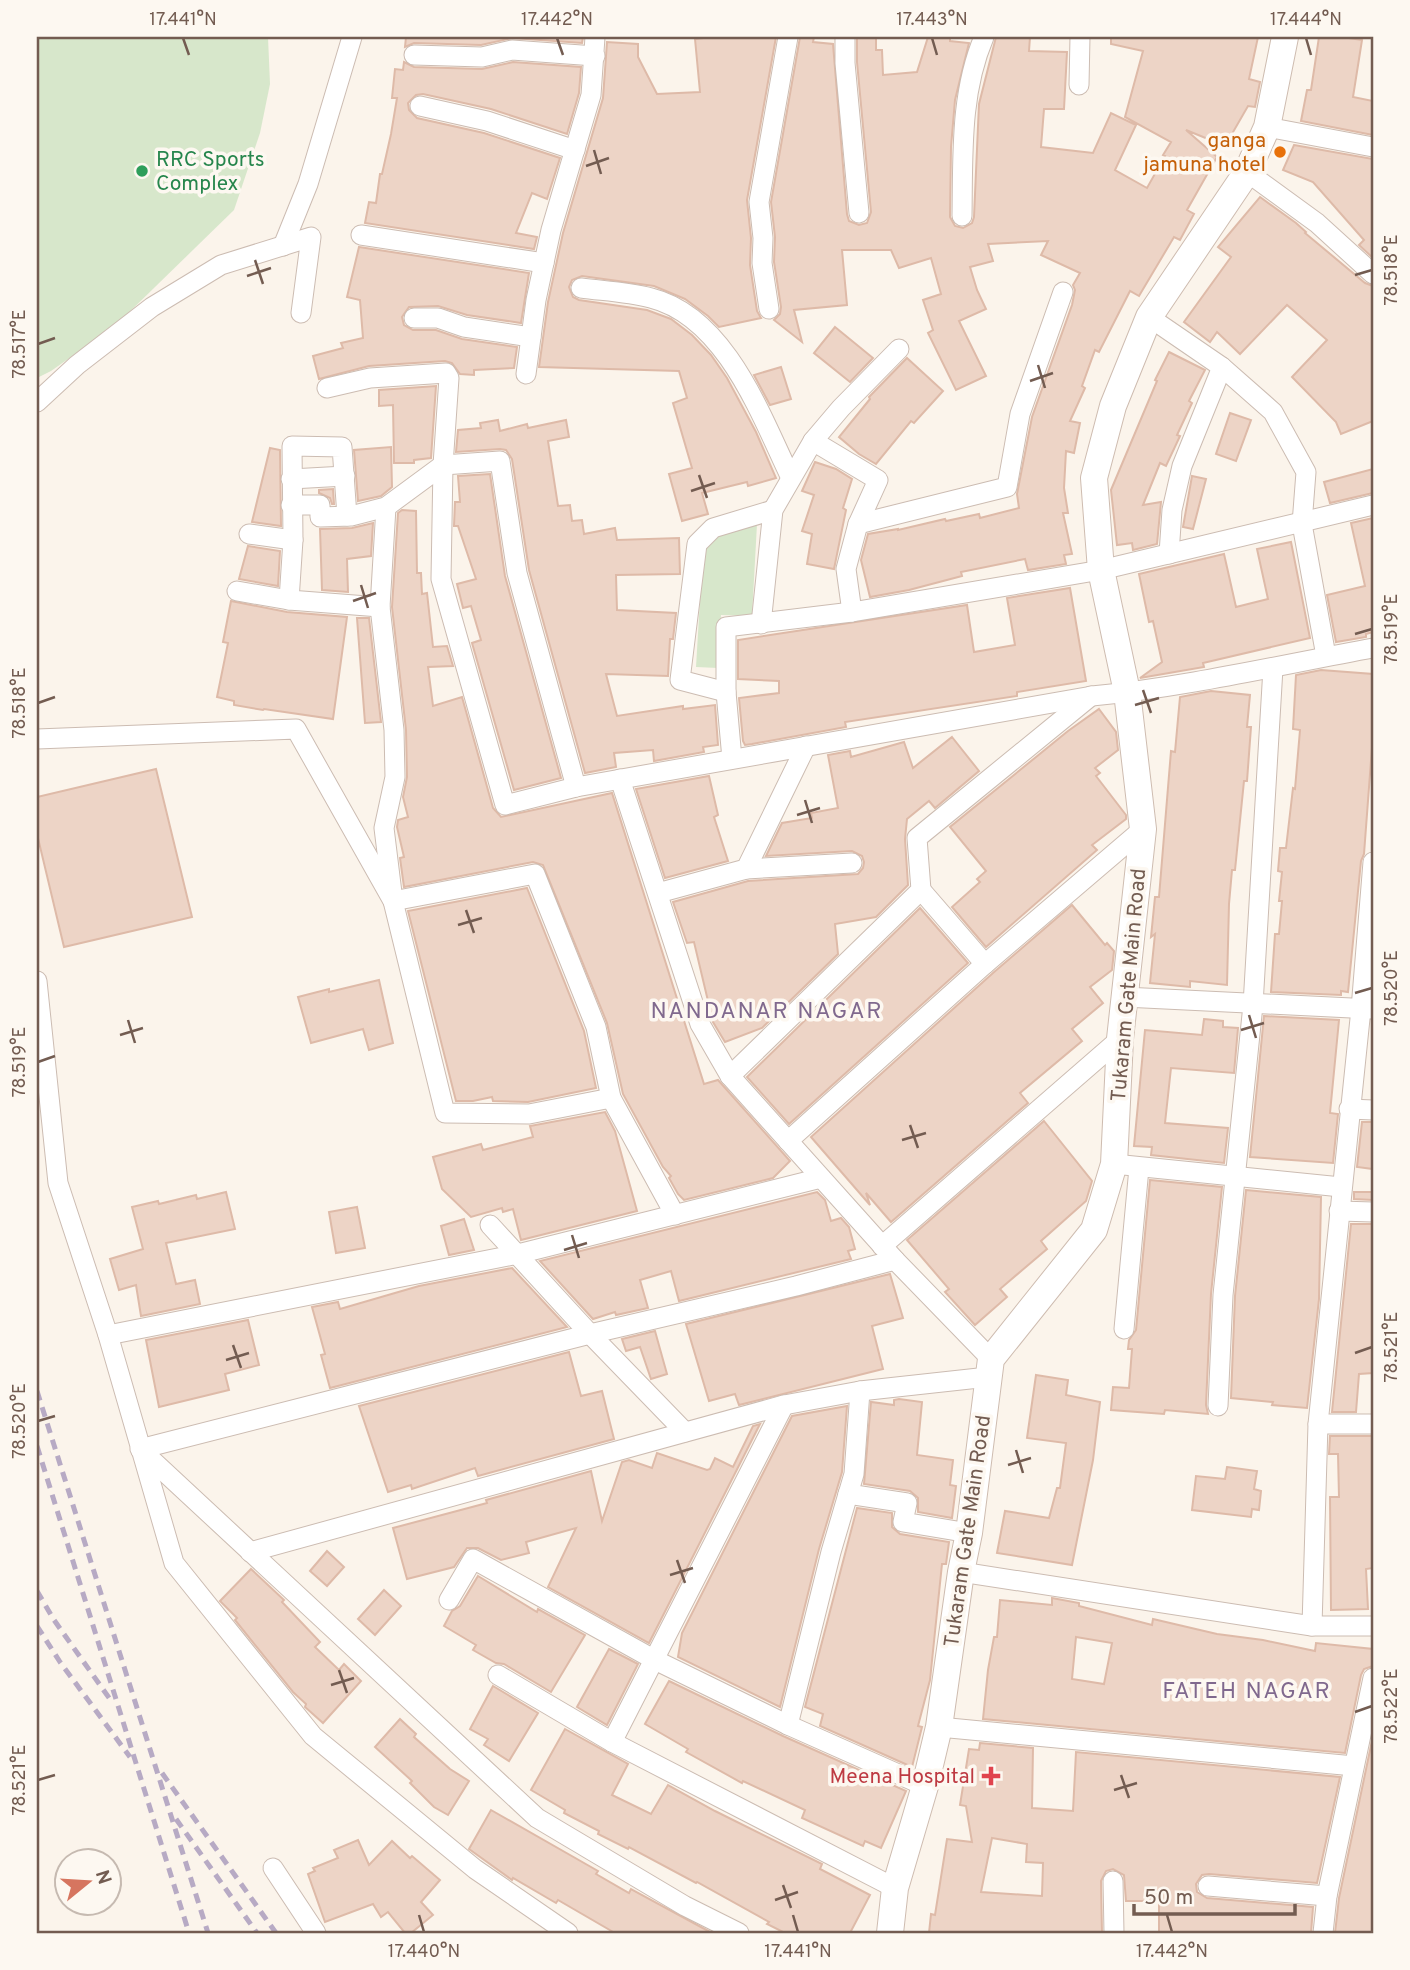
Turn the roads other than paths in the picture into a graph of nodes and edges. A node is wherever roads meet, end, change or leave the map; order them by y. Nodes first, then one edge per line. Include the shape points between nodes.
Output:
1 (352, 37) edge
2 (788, 37) edge
3 (845, 37) edge
4 (984, 37) edge
5 (1080, 37) edge
6 (1285, 37) edge
7 (595, 46) edge
8 (414, 55) dead end
9 (1079, 85) dead end
10 (420, 106) dead end
11 (1267, 127) junction
12 (1373, 146) edge
13 (575, 150) junction
14 (1247, 172) junction
15 (859, 213) dead end
16 (962, 216) dead end
17 (361, 235) dead end
18 (284, 246) junction
19 (544, 263) junction
20 (1373, 274) edge
21 (582, 288) dead end
22 (1063, 292) dead end
23 (769, 309) dead end
24 (301, 313) dead end
25 (1149, 317) junction
26 (414, 318) dead end
27 (531, 337) junction
28 (900, 349) dead end
29 (1222, 367) junction
30 (526, 374) dead end
31 (327, 388) dead end
32 (37, 402) edge
33 (813, 441) junction
34 (443, 465) junction
35 (345, 476) junction
36 (319, 477) junction
37 (792, 478) junction
38 (292, 479) junction
39 (291, 505) junction
40 (320, 505) junction
41 (1373, 505) edge
42 (386, 507) junction
43 (773, 510) junction
44 (347, 516) junction
45 (858, 524) junction
46 (1302, 524) junction
47 (249, 534) dead end
48 (293, 540) junction
49 (1170, 554) junction
50 (1101, 570) junction
51 (237, 591) dead end
52 (289, 600) junction
53 (380, 607) junction
54 (852, 612) junction
55 (761, 624) junction
56 (1373, 648) edge
57 (1326, 656) junction
58 (1273, 668) junction
59 (726, 692) junction
60 (1127, 692) junction
61 (1091, 696) junction
62 (37, 738) edge
63 (806, 746) junction
64 (732, 759) junction
65 (620, 779) junction
66 (576, 787) junction
67 (1143, 829) junction
68 (1373, 862) edge
69 (852, 863) dead end
70 (746, 869) junction
71 (1372, 882) edge
72 (921, 890) junction
73 (658, 893) junction
74 (393, 901) junction
75 (985, 964) junction
76 (37, 981) edge
77 (1124, 997) junction
78 (1253, 1005) junction
79 (1367, 1009) edge
80 (1120, 1039) junction
81 (730, 1076) junction
82 (611, 1098) junction
83 (1349, 1109) junction
84 (1373, 1110) edge
85 (788, 1141) junction
86 (1127, 1166) junction
87 (1235, 1177) junction
88 (821, 1178) junction
89 (1341, 1187) junction
90 (1339, 1211) junction
91 (1373, 1212) edge
92 (675, 1215) junction
93 (491, 1225) dead end
94 (889, 1253) junction
95 (518, 1254) junction
96 (1124, 1329) dead end
97 (590, 1334) junction
98 (108, 1335) junction
99 (990, 1368) junction
100 (860, 1391) junction
101 (784, 1405) junction
102 (1217, 1406) dead end
103 (1318, 1424) junction
104 (1373, 1424) edge
105 (685, 1432) junction
106 (140, 1449) junction
107 (848, 1494) junction
108 (969, 1533) junction
109 (250, 1552) junction
110 (961, 1572) junction
111 (449, 1600) dead end
112 (1312, 1626) junction
113 (1373, 1626) edge
114 (655, 1660) junction
115 (498, 1675) dead end
116 (1373, 1678) edge
117 (788, 1725) junction
118 (939, 1727) junction
119 (612, 1742) junction
120 (1354, 1766) junction
121 (925, 1786) junction
122 (273, 1868) dead end
123 (1114, 1881) dead end
124 (1208, 1886) dead end
125 (895, 1888) junction
126 (1328, 1896) junction
127 (316, 1933) edge
128 (568, 1933) edge
129 (739, 1933) edge
130 (890, 1933) edge
131 (1114, 1933) edge
132 (1323, 1933) edge

1 - 18 street via 308,184
2 - 23 street via 759,202
3 - 15 street
4 - 16 street via 974,60 963,121
5 - 9 street
6 - 11 street, Tukaram Gate Main Road
7 - 8 street via 512,50 482,57
7 - 13 street via 591,95
10 - 13 street via 487,121
11 - 12 street
11 - 14 street, Tukaram Gate Main Road
13 - 19 street
14 - 20 street via 1317,223
14 - 25 street, Tukaram Gate Main Road
17 - 19 street
18 - 24 street via 311,237
18 - 32 street via 221,265 152,307 76,365
19 - 27 street
21 - 37 street via 651,298 686,315 707,333 743,377
22 - 45 street via 1020,414 1007,487
25 - 29 street
25 - 50 street, Tukaram Gate Main Road via 1113,406 1094,478
26 - 27 street via 438,318 464,327
27 - 30 street
28 - 33 street
29 - 46 street via 1273,412 1306,472
29 - 49 street via 1182,466 1172,510
31 - 34 street via 370,378 446,373
33 - 37 street
33 - 45 street via 878,480
34 - 42 street
34 - 66 street via 499,461 517,573
34 - 66 street via 441,579 505,805
35 - 36 street
35 - 38 street via 342,447 295,445 291,450
35 - 44 street
36 - 38 street
36 - 40 street
37 - 43 street
38 - 39 street
39 - 40 street
39 - 48 street
40 - 44 street via 320,517
41 - 46 street
42 - 44 street
42 - 53 street
43 - 55 street
43 - 59 street via 713,528 698,544 680,680
45 - 54 street via 846,569
46 - 49 street
46 - 57 street
47 - 48 street
48 - 52 street
49 - 50 street
50 - 54 street
50 - 60 street, Tukaram Gate Main Road
51 - 52 street
52 - 53 street
53 - 74 street via 394,730 395,777 384,828
54 - 55 street
55 - 59 street via 726,627
56 - 57 street
57 - 58 street
58 - 60 street
58 - 78 street
59 - 64 street
60 - 61 street
60 - 67 street, Tukaram Gate Main Road
61 - 63 street
61 - 72 street via 917,838
62 - 74 street via 296,729
63 - 64 street
63 - 70 street
64 - 65 street
65 - 66 street
65 - 73 street
67 - 75 street
67 - 77 street, Tukaram Gate Main Road
68 - 71 street
69 - 70 street
70 - 73 street
71 - 79 street
72 - 75 street
72 - 81 street
73 - 81 street via 700,1024
74 - 82 street via 536,874 596,1027
74 - 82 street via 445,1112 529,1114
75 - 85 street
76 - 98 street via 58,1184
77 - 78 street
77 - 80 street, Tukaram Gate Main Road
78 - 79 street
78 - 87 street
79 - 83 street
80 - 86 street, Tukaram Gate Main Road
80 - 94 street
81 - 85 street
82 - 92 street
83 - 84 street
83 - 89 street
85 - 88 street
86 - 87 street
86 - 96 street
86 - 99 street, Tukaram Gate Main Road via 1094,1230
87 - 89 street
87 - 102 street
88 - 92 street
88 - 94 street
89 - 90 street
90 - 91 street
90 - 103 street
92 - 95 street
93 - 95 street
94 - 97 street via 796,1286
94 - 99 street
95 - 97 street
95 - 98 street
97 - 105 street
97 - 106 street
98 - 106 street
99 - 100 street
99 - 108 street, Tukaram Gate Main Road
100 - 101 street
100 - 107 street via 854,1474
101 - 105 street
101 - 114 street
103 - 104 street
103 - 112 street
105 - 109 street
106 - 109 street
106 - 128 street via 174,1563 313,1736 475,1869
107 - 108 street via 907,1503 903,1522
107 - 117 street
108 - 110 street, Tukaram Gate Main Road
109 - 129 street via 537,1818
110 - 112 street
110 - 118 street, Tukaram Gate Main Road
111 - 114 street via 472,1559
112 - 113 street
114 - 117 street
114 - 119 street
115 - 119 street
116 - 120 street
117 - 121 street
118 - 120 street
118 - 121 street, Tukaram Gate Main Road
119 - 125 street
120 - 126 street
121 - 125 street, Tukaram Gate Main Road
122 - 127 street
123 - 131 street
124 - 126 street
125 - 130 street, Tukaram Gate Main Road
126 - 132 street

